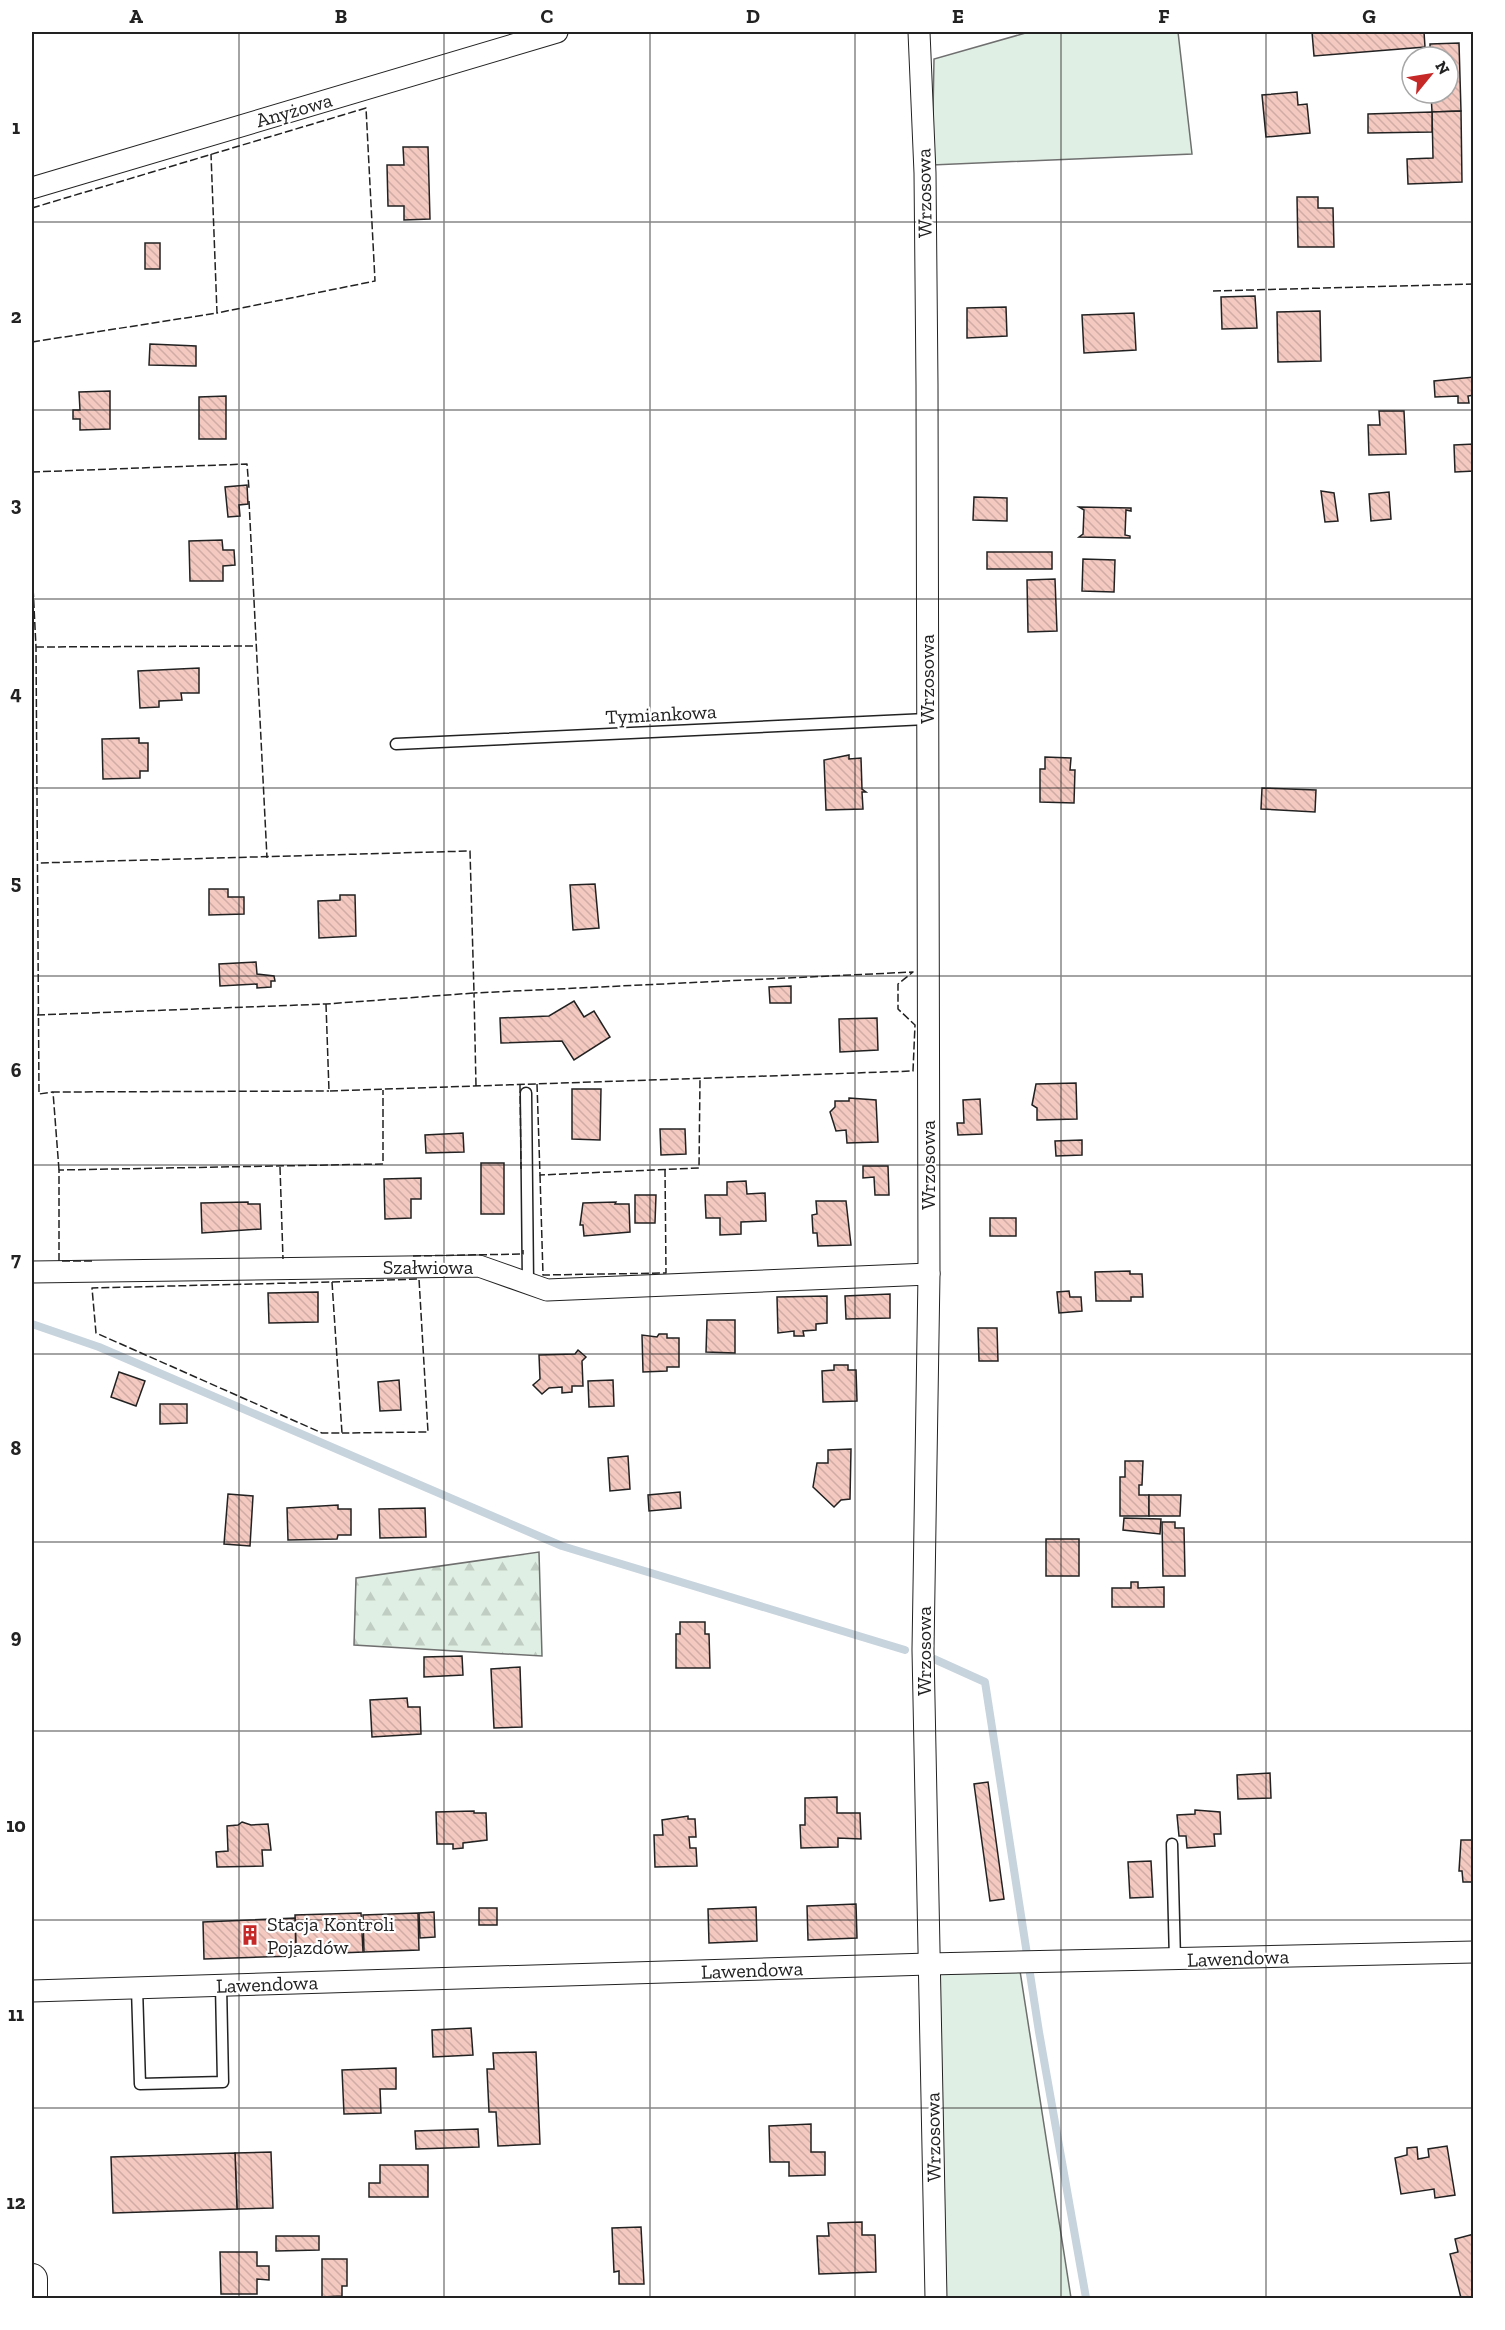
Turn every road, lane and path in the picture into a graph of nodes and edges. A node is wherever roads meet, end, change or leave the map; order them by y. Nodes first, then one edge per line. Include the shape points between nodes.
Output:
1 (557, 32) edge
2 (920, 32) edge
3 (32, 188) edge
4 (927, 719) junction
5 (396, 744) dead end
6 (526, 1093) dead end
7 (32, 1272) edge
8 (929, 1274) junction
9 (528, 1283) junction
10 (1172, 1844) dead end
11 (1473, 1952) edge
12 (1175, 1960) junction
13 (929, 1965) junction
14 (221, 1985) junction
15 (137, 1988) junction
16 (32, 1991) edge
17 (32, 2280) edge
18 (32, 2298) edge
19 (936, 2298) edge

1 - 3 street, Anyżowa
2 - 4 street, Wrzosowa via 925,173
4 - 5 lane, Tymiankowa
4 - 8 street, Wrzosowa
6 - 9 lane
7 - 9 street, Szałwiowa via 479,1266
8 - 9 street, Szałwiowa via 547,1290
8 - 13 street, Wrzosowa via 923,1650
10 - 12 lane
11 - 12 street, Lawendowa
12 - 13 street, Lawendowa
13 - 14 street, Lawendowa
13 - 19 street, Wrzosowa
14 - 15 street, Lawendowa
14 - 15 lane via 223,2082 140,2084
15 - 16 street, Lawendowa
17 - 18 main road

